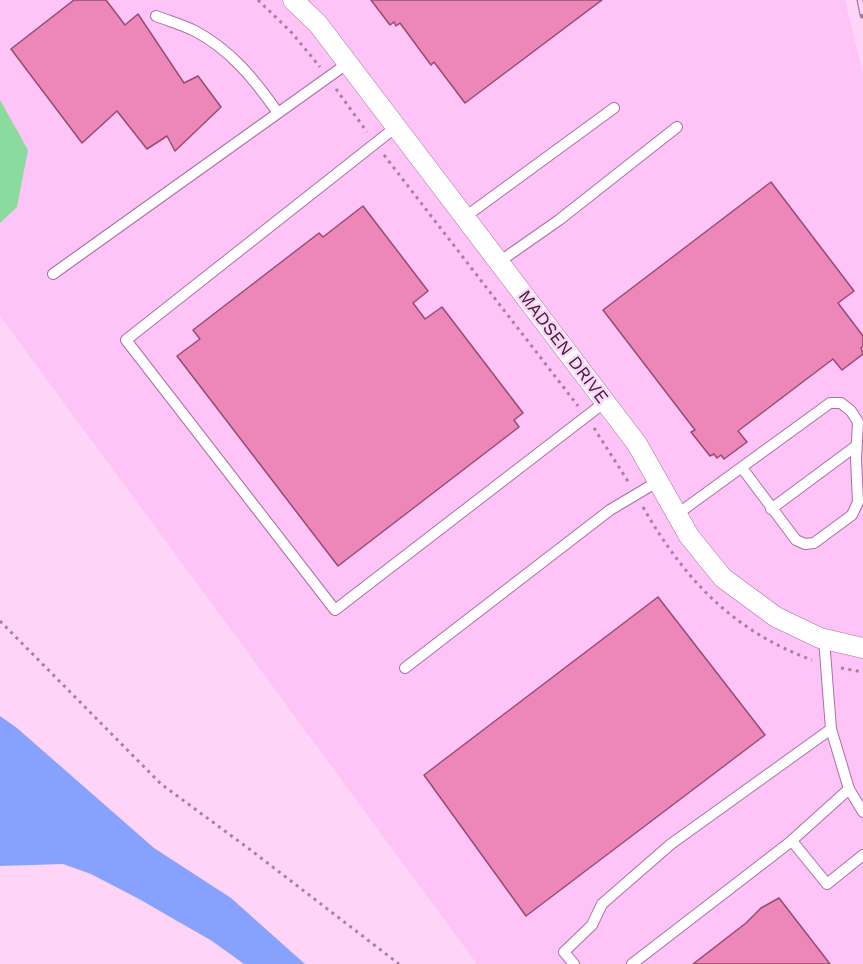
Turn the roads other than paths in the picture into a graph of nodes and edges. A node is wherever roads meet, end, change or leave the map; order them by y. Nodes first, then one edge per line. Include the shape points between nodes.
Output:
1 (293, 0) edge
2 (156, 16) dead end
3 (348, 63) junction
4 (614, 108) dead end
5 (278, 113) junction
6 (396, 126) junction
7 (677, 128) dead end
8 (465, 217) junction
9 (499, 262) junction
10 (53, 274) dead end
11 (605, 402) junction
12 (856, 446) junction
13 (742, 468) junction
14 (657, 482) junction
15 (771, 509) junction
16 (676, 515) junction
17 (824, 639) junction
18 (863, 648) edge
19 (405, 668) dead end
20 (831, 729) junction
21 (849, 789) junction
22 (863, 812) edge
23 (792, 841) junction
24 (863, 855) edge
25 (574, 964) edge
26 (632, 964) edge

1 - 3 street, MADSEN DRIVE via 318,24
2 - 5 lane via 194,30 226,51 254,79
3 - 5 lane
3 - 6 street, MADSEN DRIVE
4 - 8 lane
5 - 10 lane
6 - 8 street, MADSEN DRIVE
6 - 11 lane via 126,340 335,610
7 - 9 lane
8 - 9 street, MADSEN DRIVE
9 - 11 street, MADSEN DRIVE
11 - 14 street, MADSEN DRIVE via 637,444
12 - 13 lane via 858,423 851,411 841,403 830,403
12 - 15 lane
12 - 15 lane via 858,502 852,515 814,543 805,544 796,540
13 - 15 lane
13 - 16 lane
14 - 16 street, MADSEN DRIVE
14 - 19 lane via 610,510
16 - 17 street, MADSEN DRIVE via 723,578 776,617
17 - 18 street, MADSEN DRIVE
17 - 20 lane
20 - 21 lane
20 - 25 lane via 671,844 602,904 592,925 564,952
21 - 22 lane
21 - 23 lane
23 - 24 lane via 826,884
23 - 26 lane

